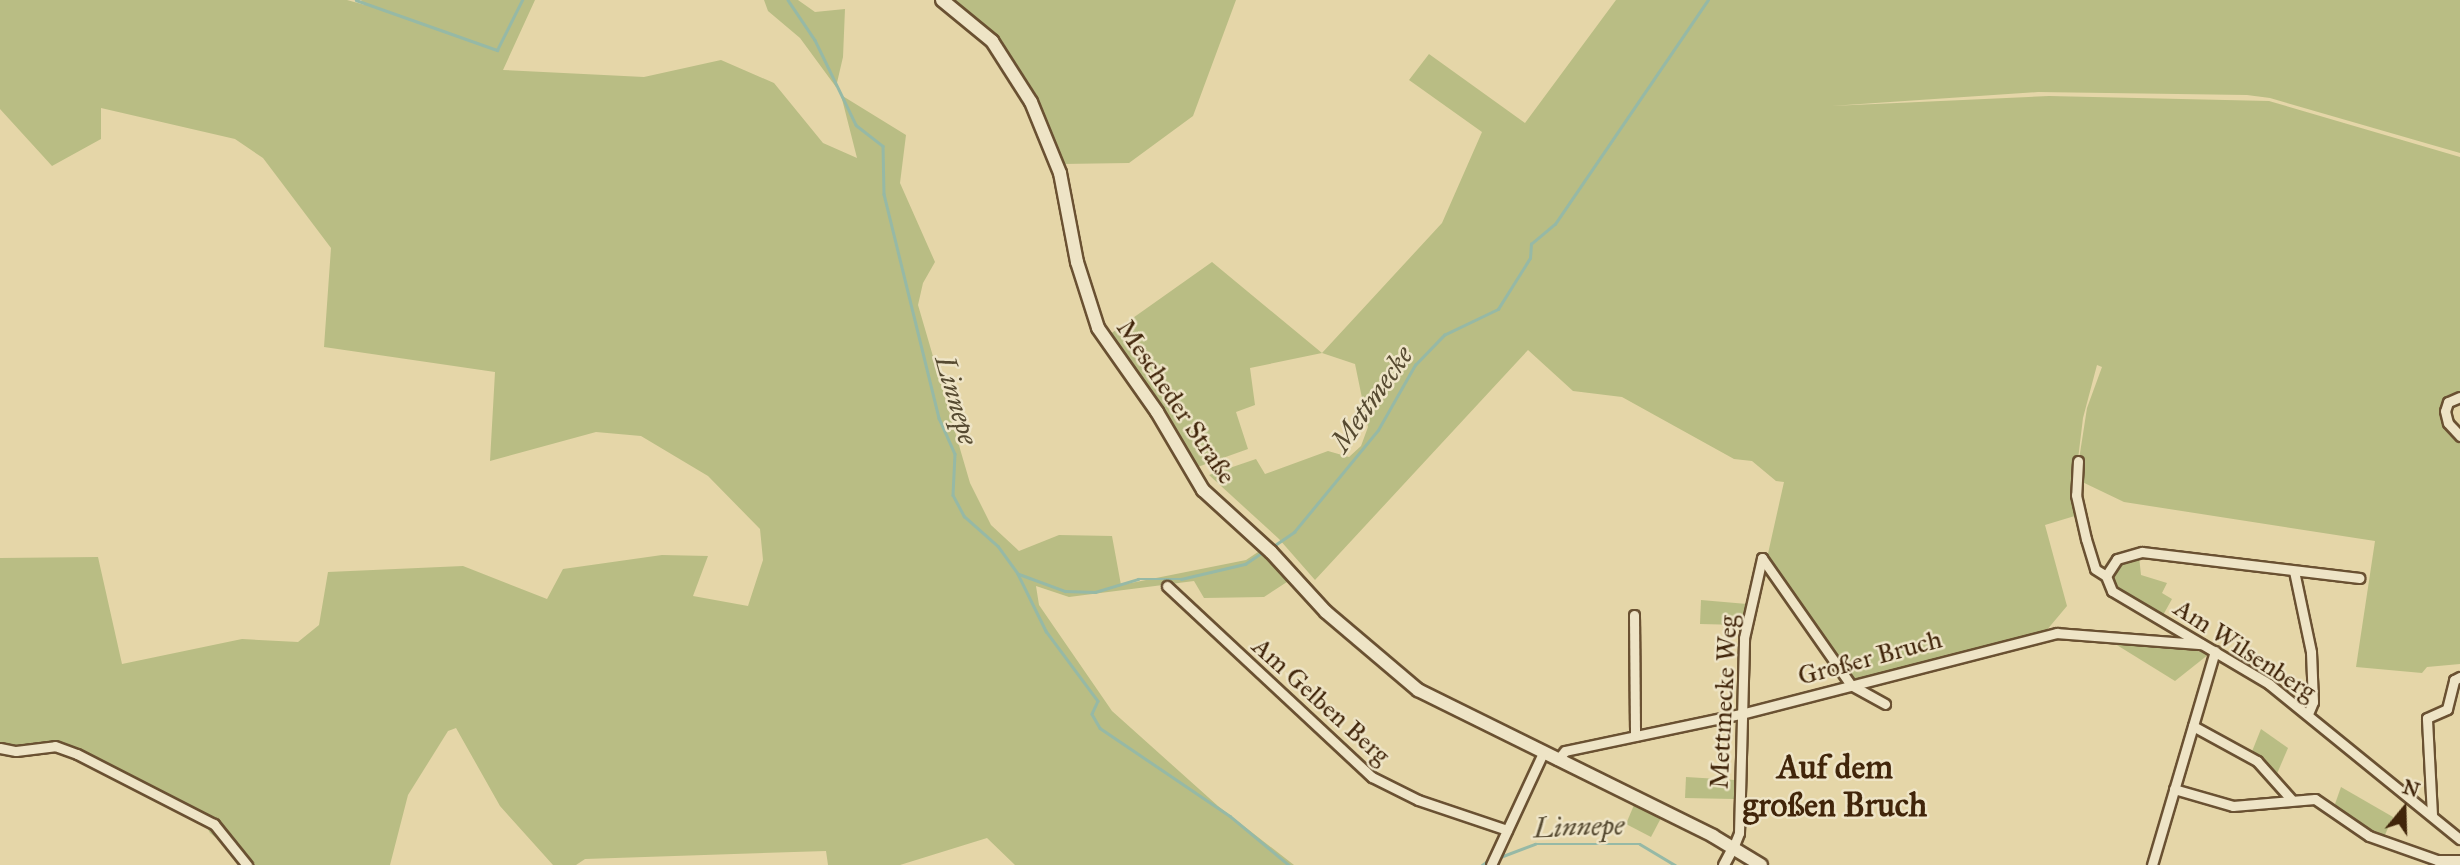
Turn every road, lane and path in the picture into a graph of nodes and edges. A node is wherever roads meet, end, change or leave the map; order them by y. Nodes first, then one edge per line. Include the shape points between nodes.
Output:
1 (942, 0) edge
2 (2460, 397) edge
3 (2460, 436) edge
4 (2078, 461) dead end
5 (2294, 571) junction
6 (2106, 576) junction
7 (2358, 578) dead end
8 (1167, 586) dead end
9 (1634, 615) dead end
10 (2201, 644) junction
11 (2215, 651) junction
12 (2460, 677) edge
13 (1851, 685) junction
14 (1885, 704) dead end
15 (1741, 714) junction
16 (2308, 714) junction
17 (2193, 726) junction
18 (1635, 736) junction
19 (0, 748) edge
20 (1543, 753) junction
21 (1557, 760) junction
22 (2174, 789) junction
23 (2291, 799) junction
24 (2432, 815) junction
25 (1507, 830) junction
26 (2460, 839) edge
27 (1733, 848) junction
28 (2460, 860) edge
29 (247, 865) edge
30 (1491, 865) edge
31 (1724, 865) edge
32 (1761, 865) edge
33 (2152, 865) edge

1 - 20 main road, Mescheder Straße via 975,24 1003,54 1041,122 1060,173 1081,277 1107,346 1147,398 1197,483 1268,549 1326,612 1405,681
2 - 3 street via 2448,402 2445,411 2448,423
4 - 6 street, Am Wilsenberg via 2078,506 2095,569
5 - 6 street via 2132,552 2117,559
5 - 7 street
5 - 16 street via 2312,652 2313,702
6 - 10 street, Am Wilsenberg via 2112,591
8 - 25 street, Am Gelben Berg via 1372,777 1419,800
9 - 18 street
10 - 11 street, Am Wilsenberg
10 - 13 street, Großer Bruch via 2057,633
11 - 16 street, Am Wilsenberg
11 - 17 street
12 - 24 street via 2454,680 2447,709 2427,718
13 - 14 street
13 - 15 street, Großer Bruch
13 - 15 street, Mettmecke Weg via 1762,558 1746,622
15 - 18 street, Großer Bruch
15 - 27 street, Mettmecke Weg via 1739,833
16 - 24 street, Am Wilsenberg
17 - 22 street
17 - 23 street via 2257,761
18 - 21 street, Großer Bruch via 1565,751
19 - 29 street via 16,751 55,746 77,754 214,824
20 - 21 main road, Mescheder Straße
20 - 25 street
21 - 27 main road, Mescheder Straße
22 - 23 street via 2233,806
22 - 33 street
23 - 28 street via 2322,801 2369,836 2437,860
24 - 26 street, Am Wilsenberg
25 - 30 street
27 - 31 street
27 - 32 main road, Mescheder Straße

